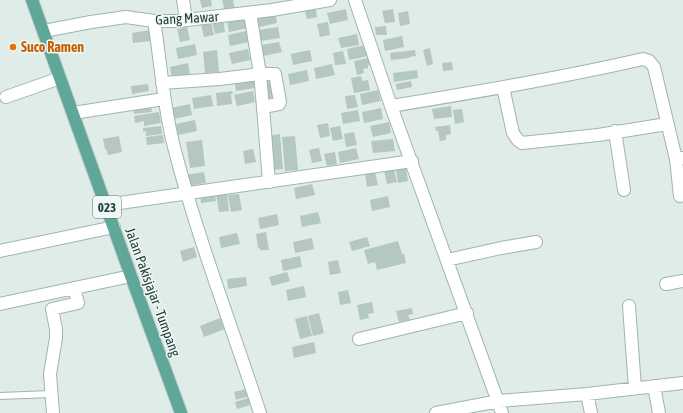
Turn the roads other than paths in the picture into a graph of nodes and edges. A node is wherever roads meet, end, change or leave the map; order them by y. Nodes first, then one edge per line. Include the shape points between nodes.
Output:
1 (32, 0) edge
2 (184, 0) edge
3 (330, 0) edge
4 (355, 0) edge
5 (250, 13) junction
6 (186, 19) junction
7 (154, 20) junction
8 (44, 31) junction
9 (260, 74) junction
10 (60, 78) junction
11 (162, 83) junction
12 (503, 87) junction
13 (6, 97) dead end
14 (164, 99) junction
15 (391, 106) junction
16 (262, 107) junction
17 (73, 113) junction
18 (667, 124) junction
19 (615, 132) junction
20 (680, 159) edge
21 (412, 161) junction
22 (269, 182) junction
23 (624, 190) dead end
24 (186, 194) junction
25 (680, 196) dead end
26 (106, 205) junction
27 (114, 228) junction
28 (536, 242) dead end
29 (0, 250) edge
30 (447, 260) junction
31 (131, 276) junction
32 (683, 281) edge
33 (666, 284) dead end
34 (74, 288) junction
35 (0, 304) edge
36 (629, 306) dead end
37 (467, 313) junction
38 (359, 339) dead end
39 (683, 383) edge
40 (654, 386) junction
41 (635, 388) junction
42 (51, 394) junction
43 (587, 394) junction
44 (0, 396) edge
45 (499, 401) junction
46 (258, 412) edge
47 (53, 413) edge
48 (181, 413) edge
49 (436, 413) edge
50 (502, 413) edge
51 (591, 413) edge
52 (659, 413) edge

1 - 8 main road, Jalan Pakisjajar - Tumpang / 023
2 - 6 street
3 - 5 street, Gang Mawar
4 - 15 street
5 - 6 street, Gang Mawar
5 - 9 street
6 - 7 street, Gang Mawar
7 - 8 street, Gang Mawar via 126,17
7 - 11 street
8 - 10 main road, Jalan Pakisjajar - Tumpang / 023
9 - 11 street
9 - 16 street
9 - 16 street via 275,74 280,102 277,105
10 - 13 street
10 - 17 main road, Jalan Pakisjajar - Tumpang / 023
11 - 14 street
12 - 15 street
12 - 18 street via 643,59 654,67
12 - 19 street via 513,133 522,143
14 - 17 street
14 - 24 street
15 - 21 street
16 - 22 street
17 - 26 main road, Jalan Pakisjajar - Tumpang / 023
18 - 19 street
18 - 20 street
19 - 23 street
20 - 25 street
21 - 22 street
21 - 30 street
22 - 24 street
24 - 26 street
24 - 46 street
26 - 27 main road, Jalan Pakisjajar - Tumpang / 023
27 - 29 street
27 - 31 main road, Jalan Pakisjajar - Tumpang / 023
28 - 30 street
30 - 37 street
31 - 34 street
31 - 48 main road, Jalan Pakisjajar - Tumpang / 023
32 - 33 street
34 - 35 street
34 - 42 street via 78,303 52,309 56,338 50,374
36 - 41 street
37 - 38 street
37 - 45 street
39 - 40 street
40 - 41 street
40 - 52 street
41 - 43 street
42 - 44 lane
42 - 47 street
43 - 45 street
43 - 51 street
45 - 49 street
45 - 50 street

